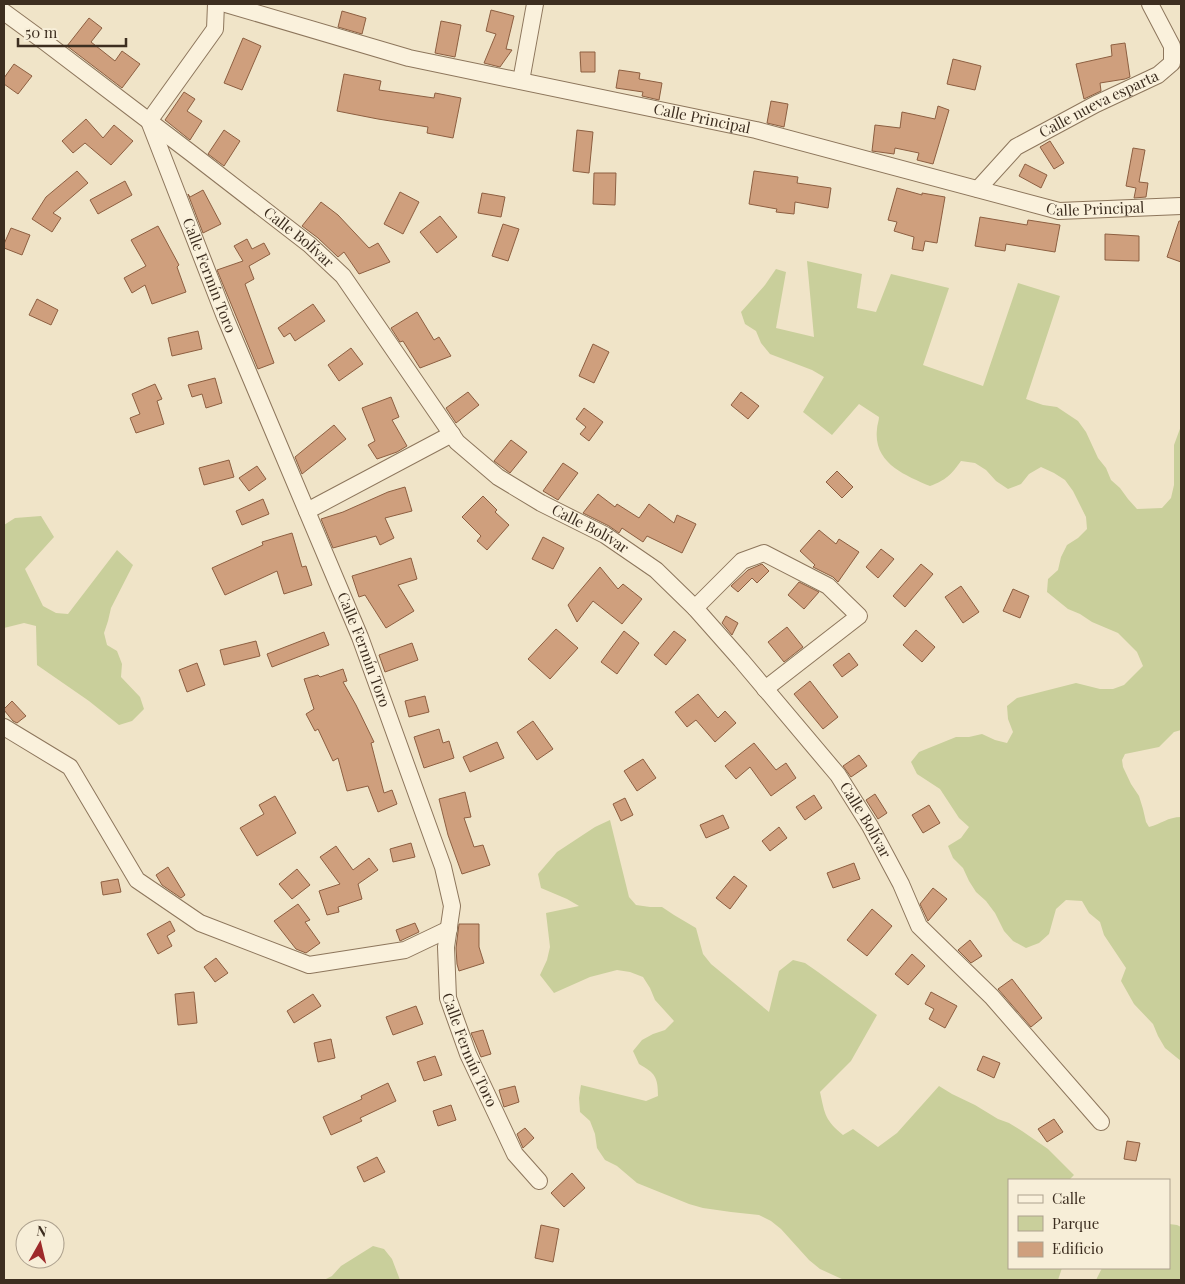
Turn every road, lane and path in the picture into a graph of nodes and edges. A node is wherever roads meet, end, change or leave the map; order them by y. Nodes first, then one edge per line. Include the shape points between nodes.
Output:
1 (216, 4) edge
2 (226, 4) edge
3 (535, 4) edge
4 (1150, 4) edge
5 (4, 12) edge
6 (521, 82) junction
7 (150, 121) junction
8 (978, 189) junction
9 (1181, 206) edge
10 (452, 434) junction
11 (307, 511) junction
12 (695, 608) junction
13 (765, 689) junction
14 (4, 727) edge
15 (449, 929) junction
16 (1101, 1122) dead end
17 (539, 1181) dead end

1 - 7 street via 215,29
2 - 6 street, Calle Principal via 409,58
3 - 6 street
4 - 8 street, Calle nueva esparta via 1172,46 1172,63 1158,76 1096,104 1016,147
5 - 7 street, Calle Bolívar
6 - 8 street, Calle Principal via 756,130
7 - 10 street, Calle Bolívar via 310,245 343,276
7 - 11 street, Calle Fermín Toro via 225,317
8 - 9 street, Calle Principal via 1059,211
10 - 11 street
10 - 12 street, Calle Bolívar via 498,477 605,535 656,570
11 - 15 street, Calle Fermín Toro via 360,637 443,867 452,906
12 - 13 street, Calle Bolívar
12 - 13 street via 742,561 764,553 828,586 860,616
13 - 16 street, Calle Bolívar via 838,775 902,884 919,926 992,998
14 - 15 street via 70,767 137,880 200,923 309,965 405,950
15 - 17 street, Calle Fermín Toro via 446,947 448,998 468,1054 516,1154

